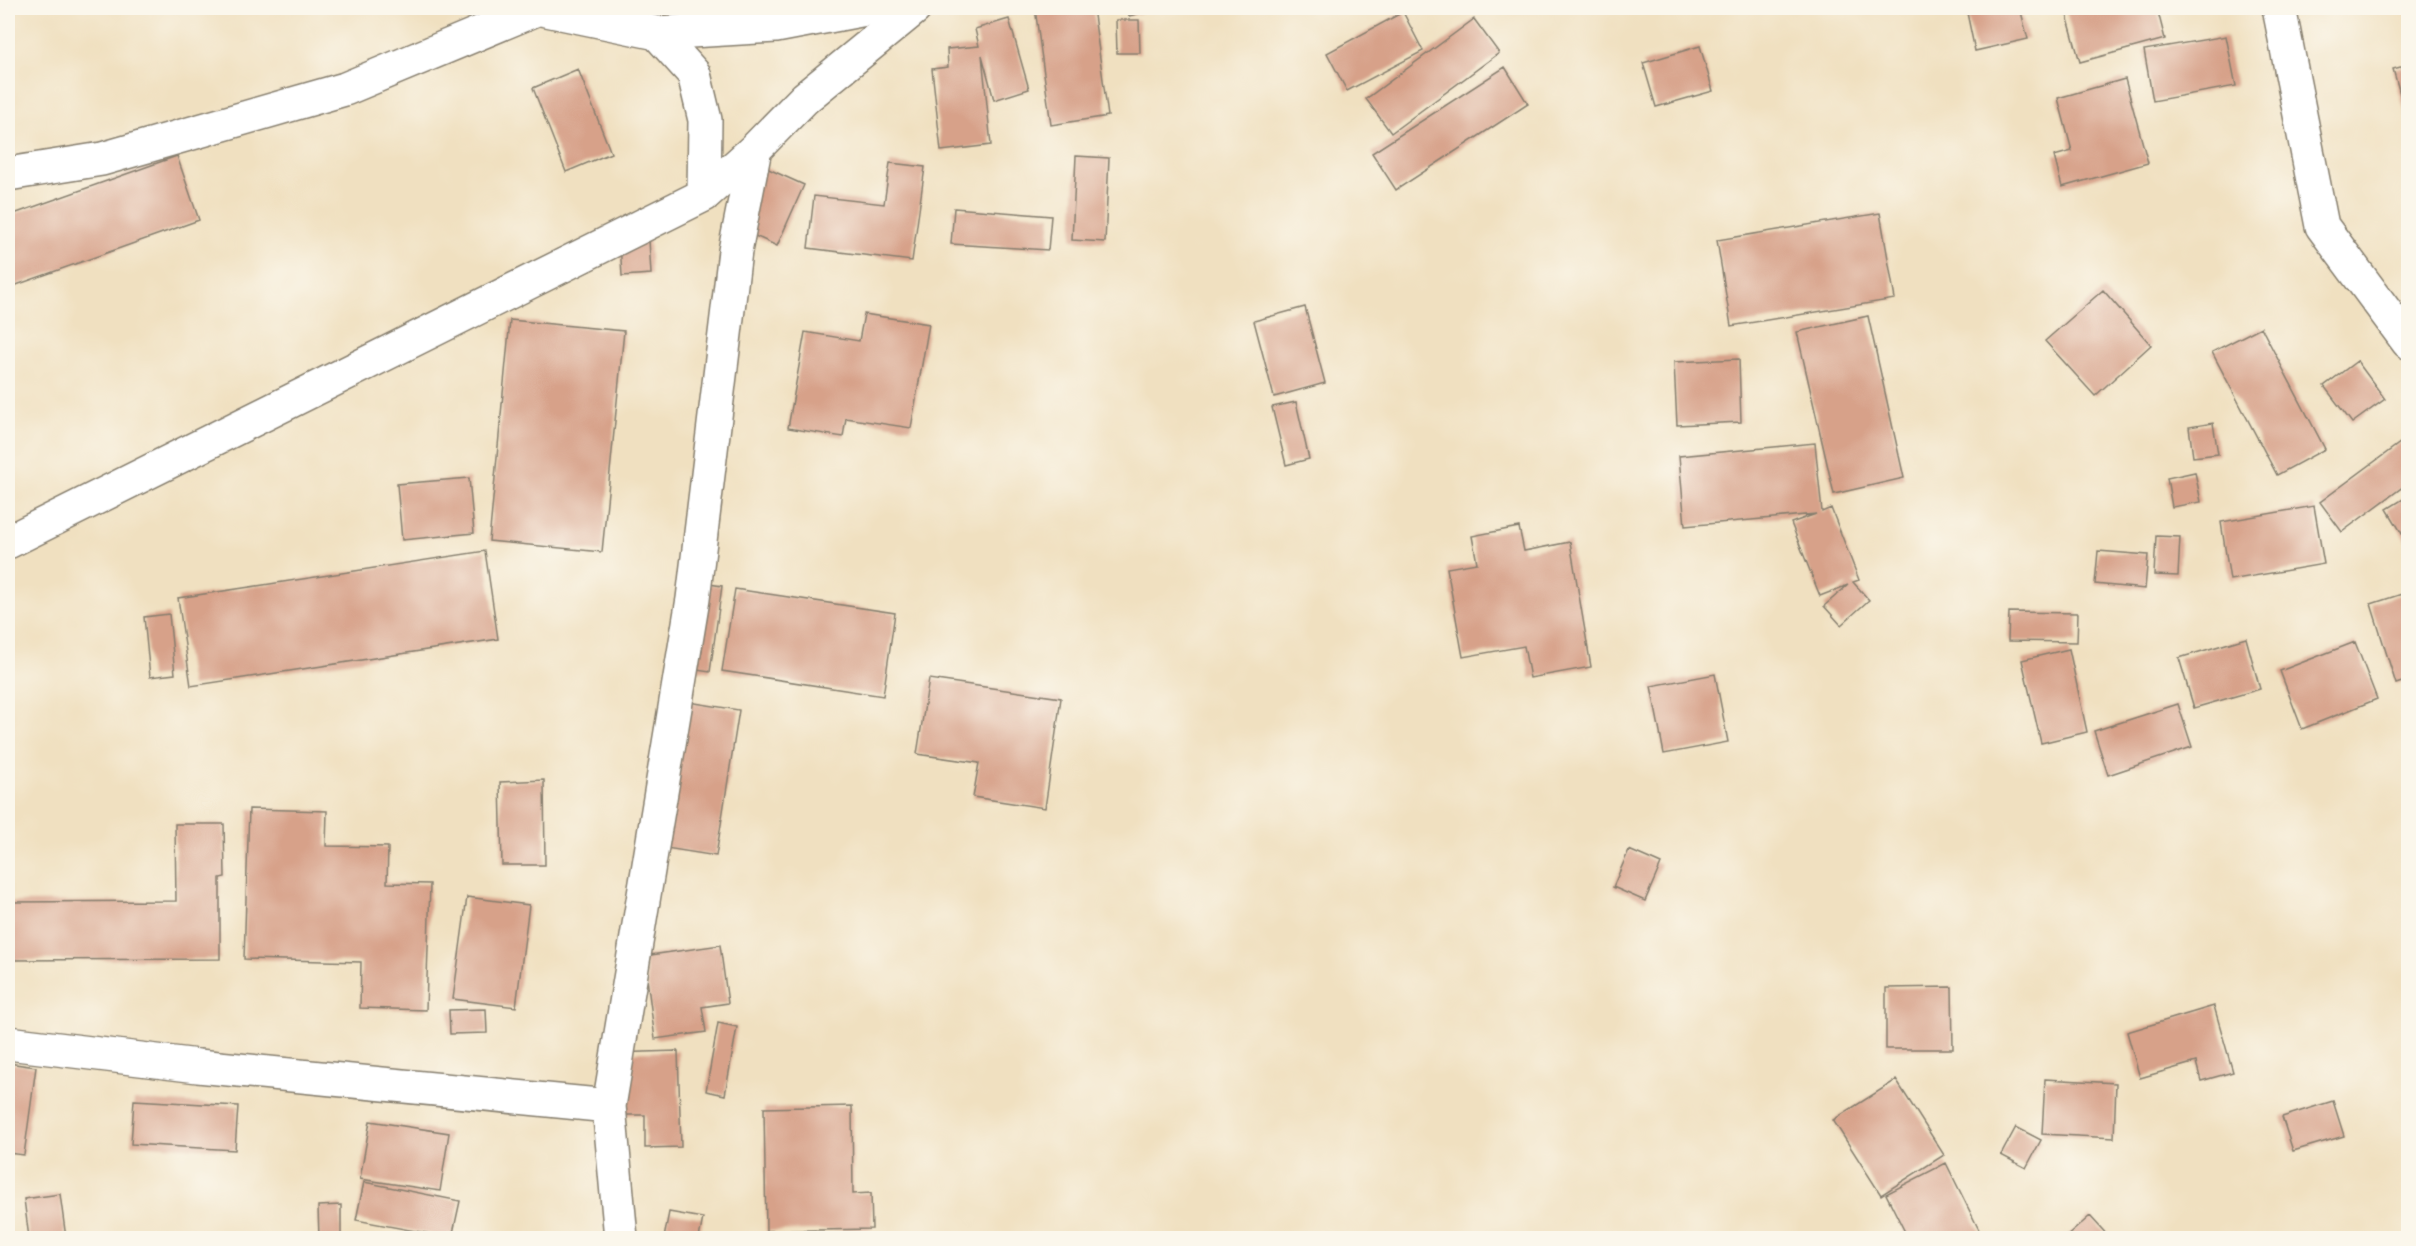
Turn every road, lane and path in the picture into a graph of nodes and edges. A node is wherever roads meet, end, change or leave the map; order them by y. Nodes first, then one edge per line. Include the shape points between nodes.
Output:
1 (538, 8) edge
2 (871, 8) edge
3 (915, 8) edge
4 (2279, 8) edge
5 (776, 17) edge
6 (657, 33) junction
7 (755, 149) junction
8 (8, 174) edge
9 (704, 195) junction
10 (2409, 342) edge
11 (8, 542) edge
12 (8, 1043) edge
13 (609, 1106) junction
14 (621, 1239) edge

1 - 6 street
1 - 8 street via 345,89 102,159
2 - 5 street
3 - 7 street via 805,98
4 - 10 street via 2322,226
5 - 6 street
6 - 9 street via 694,74 705,120
7 - 9 street
7 - 13 street via 735,251 693,599
9 - 11 street
12 - 13 street via 198,1066
13 - 14 street

